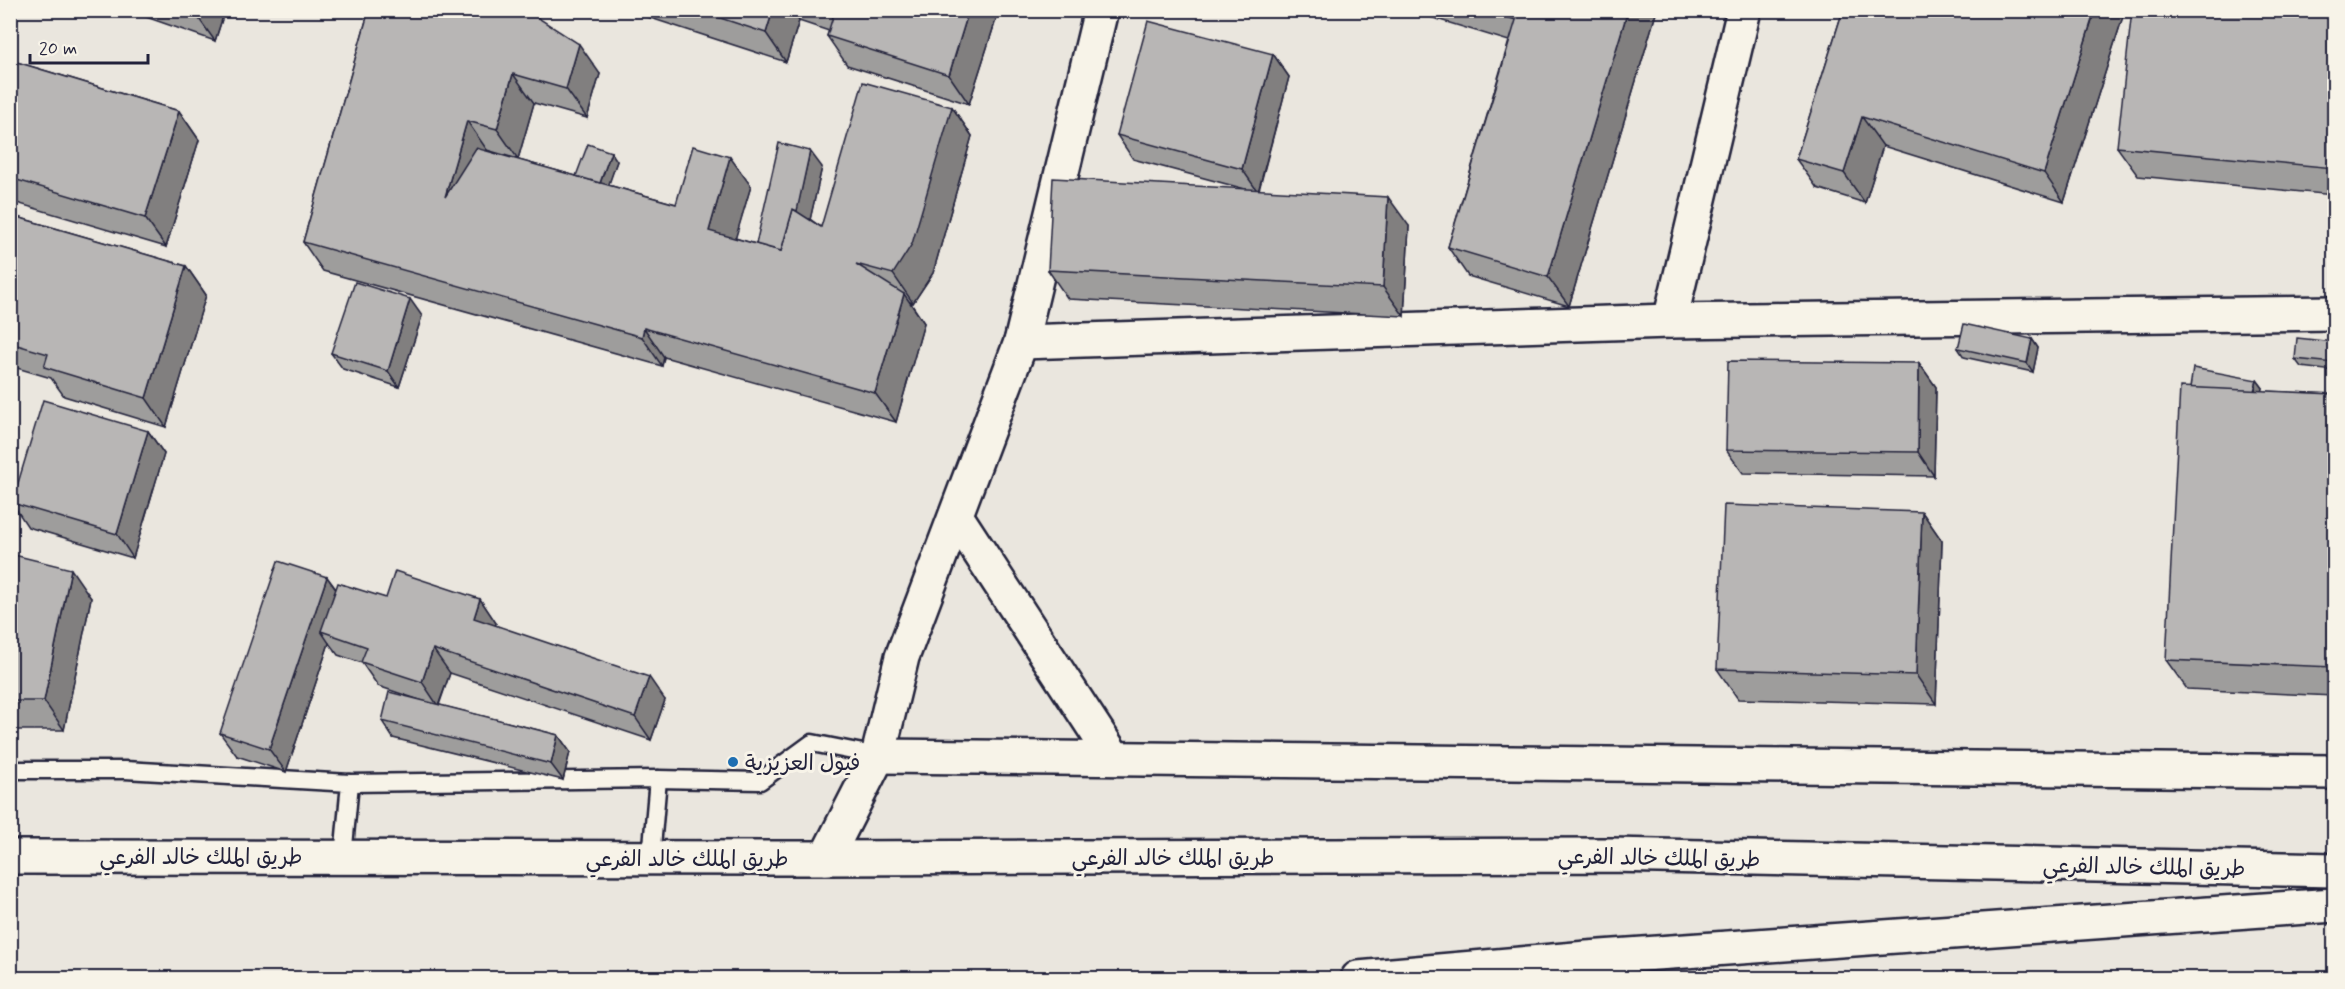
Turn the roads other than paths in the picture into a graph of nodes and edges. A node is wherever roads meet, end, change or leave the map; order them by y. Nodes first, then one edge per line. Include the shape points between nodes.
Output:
1 (1101, 10) edge
2 (1744, 10) edge
3 (2334, 313) edge
4 (1670, 321) junction
5 (1021, 342) junction
6 (956, 516) junction
7 (878, 756) junction
8 (1114, 758) junction
9 (10, 770) edge
10 (2334, 772) edge
11 (658, 779) junction
12 (350, 783) junction
13 (10, 857) edge
14 (343, 857) junction
15 (651, 858) junction
16 (825, 858) junction
17 (2334, 870) edge
18 (2334, 905) edge
19 (1358, 978) edge

1 - 5 street
2 - 4 street
3 - 4 street
4 - 5 street
5 - 6 street
6 - 7 street via 902,657
6 - 8 street
7 - 8 street
7 - 11 lane via 812,743 760,781
7 - 16 street
8 - 10 street
9 - 12 lane via 125,770
11 - 12 lane
11 - 15 lane
12 - 14 lane
13 - 14 street, طريق الملك خالد الفرعي
14 - 15 street, طريق الملك خالد الفرعي
15 - 16 street, طريق الملك خالد الفرعي
16 - 17 street, طريق الملك خالد الفرعي via 1611,855
18 - 19 street

